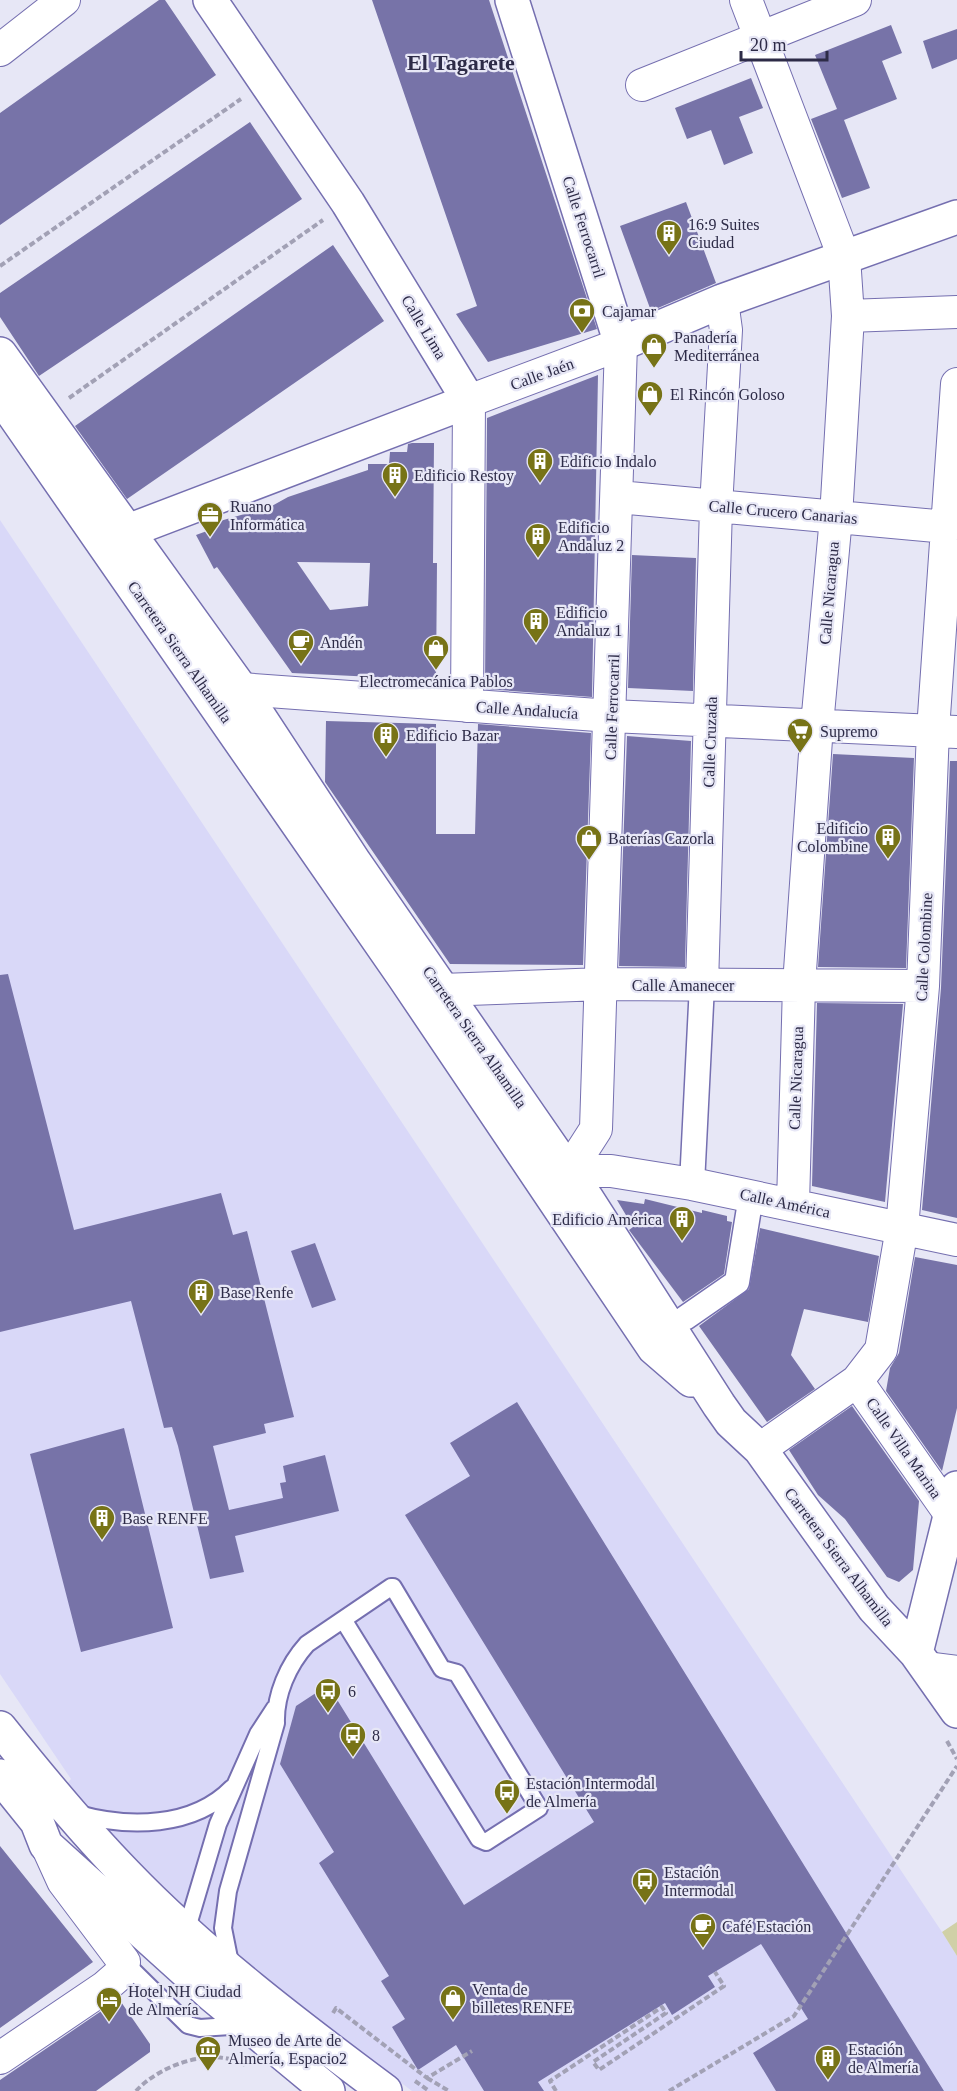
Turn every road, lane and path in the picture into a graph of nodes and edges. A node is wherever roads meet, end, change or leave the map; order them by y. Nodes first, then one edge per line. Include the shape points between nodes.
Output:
1 (64, 0) edge
2 (512, 0) edge
3 (746, 0) edge
4 (855, 0) edge
5 (218, 2) edge
6 (759, 38) junction
7 (0, 50) edge
8 (266, 82) junction
9 (642, 85) dead end
10 (348, 202) junction
11 (957, 217) edge
12 (844, 257) junction
13 (0, 266) edge
14 (722, 301) junction
15 (957, 312) edge
16 (848, 316) junction
17 (621, 344) junction
18 (0, 354) edge
19 (957, 384) edge
20 (64, 401) dead end
21 (470, 401) junction
22 (7, 405) edge
23 (618, 497) junction
24 (716, 507) junction
25 (836, 517) junction
26 (947, 527) junction
27 (128, 531) junction
28 (241, 689) junction
29 (467, 706) junction
30 (611, 716) junction
31 (262, 721) junction
32 (711, 721) junction
33 (817, 724) junction
34 (945, 731) edge
35 (344, 891) junction
36 (603, 984) junction
37 (702, 985) junction
38 (799, 985) junction
39 (923, 986) junction
40 (442, 990) junction
41 (449, 1047) junction
42 (569, 1171) junction
43 (692, 1184) junction
44 (751, 1196) junction
45 (793, 1204) junction
46 (903, 1228) junction
47 (957, 1240) edge
48 (685, 1318) dead end
49 (857, 1382) junction
50 (719, 1405) junction
51 (760, 1449) junction
52 (952, 1523) edge
53 (344, 1621) junction
54 (933, 1664) edge
55 (276, 1708) junction
56 (952, 1726) edge
57 (0, 1728) edge
58 (957, 1759) edge
59 (957, 1766) edge
60 (0, 1776) edge
61 (237, 1783) junction
62 (68, 1812) junction
63 (46, 1845) junction
64 (186, 1931) junction
65 (124, 1962) junction
66 (180, 1966) junction
67 (232, 1970) junction
68 (715, 1972) dead end
69 (248, 2025) junction
70 (314, 2037) junction
71 (472, 2051) dead end
72 (0, 2058) edge
73 (256, 2066) dead end
74 (427, 2078) junction
75 (325, 2089) edge
76 (136, 2091) edge
77 (385, 2091) edge
78 (448, 2091) edge
79 (556, 2091) edge
80 (669, 2091) edge

1 - 7 street
2 - 17 main road, Calle Ferrocarril
3 - 6 street, Calle Nicaragua
4 - 6 street
5 - 8 main road, Calle Lima
6 - 9 street
6 - 12 street, Calle Nicaragua
8 - 10 main road, Calle Lima
8 - 13 path
10 - 20 path
10 - 21 main road, Calle Lima
11 - 12 main road, Calle Jaén
12 - 14 main road, Calle Jaén
12 - 16 street, Calle Nicaragua
14 - 17 main road, Calle Jaén
14 - 24 street, Calle Cruzada via 726,330
15 - 16 street
16 - 25 street, Calle Nicaragua
17 - 21 street, Calle Jaén
17 - 23 street, Calle Ferrocarril
18 - 27 main road, Carretera Sierra Alhamilla
19 - 26 street, Calle Colombine
21 - 27 main road, Calle Jaén
21 - 29 street
22 - 27 main road, Carretera Sierra Alhamilla via 43,436 108,522
22 - 35 main road, Carretera Sierra Alhamilla
23 - 24 street, Calle Crucero Canarias
23 - 30 street, Calle Ferrocarril
24 - 25 street, Calle Crucero Canarias
24 - 32 street, Calle Cruzada
25 - 26 street, Calle Crucero Canarias
25 - 33 street, Calle Nicaragua
26 - 34 street, Calle Colombine
27 - 28 main road, Carretera Sierra Alhamilla
28 - 29 street, Calle Andalucía
28 - 31 main road, Carretera Sierra Alhamilla
29 - 30 street, Calle Andalucía
30 - 32 street, Calle Andalucía
30 - 36 street, Calle Ferrocarril
31 - 35 main road, Carretera Sierra Alhamilla via 278,771 333,856
31 - 40 main road, Carretera Sierra Alhamilla
32 - 33 street, Calle Andalucía
32 - 37 street, Calle Cruzada
33 - 34 street, Calle Andalucía
33 - 38 street, Calle Nicaragua
34 - 39 street, Calle Colombine
35 - 41 main road, Carretera Sierra Alhamilla
36 - 37 street, Calle Amanecer
36 - 40 street, Calle Amanecer
36 - 42 street, Calle Ferrocarril via 596,1129
37 - 38 street, Calle Amanecer
37 - 43 street, Calle Cruzada
38 - 39 street, Calle Amanecer
38 - 45 street, Calle Nicaragua
39 - 46 street, Calle Colombine
40 - 42 main road, Carretera Sierra Alhamilla
41 - 42 main road, Carretera Sierra Alhamilla via 486,1079 542,1152
41 - 50 main road, Carretera Sierra Alhamilla via 654,1348
42 - 43 street, Calle América via 611,1171
42 - 50 main road, Carretera Sierra Alhamilla
43 - 44 street, Calle América
44 - 45 street, Calle América
44 - 48 street via 737,1282
45 - 46 street, Calle América
46 - 47 street, Calle América
46 - 49 street, Calle Colombine via 881,1350
49 - 51 street, Calle Colombine
49 - 52 street, Calle Villa Marina
50 - 51 main road, Carretera Sierra Alhamilla
51 - 54 main road, Carretera Sierra Alhamilla via 874,1608
52 - 54 main road
53 - 53 lane via 479,1839 486,1842 539,1808 456,1673 442,1669 393,1587
53 - 55 lane via 298,1654
54 - 56 main road, Carretera Sierra Alhamilla
55 - 61 lane via 258,1734
55 - 67 lane via 276,1723 228,1891 223,1940
56 - 58 path
57 - 62 main road
59 - 80 path via 794,2016
60 - 63 main road via 37,1822
61 - 62 lane via 207,1807 173,1820 136,1823
61 - 64 lane via 218,1824
62 - 64 main road
63 - 65 street via 63,1881
63 - 66 main road
64 - 66 lane
64 - 67 main road
65 - 69 lane via 188,2025
65 - 72 street via 121,1973 105,1987
66 - 69 main road
67 - 70 main road
68 - 79 path via 724,1986 599,2070 593,2062 666,2013 662,2007 550,2080
69 - 75 main road
70 - 74 path via 336,2008
70 - 77 main road
71 - 74 path
73 - 76 path via 216,2058 192,2061 168,2067
74 - 78 path

